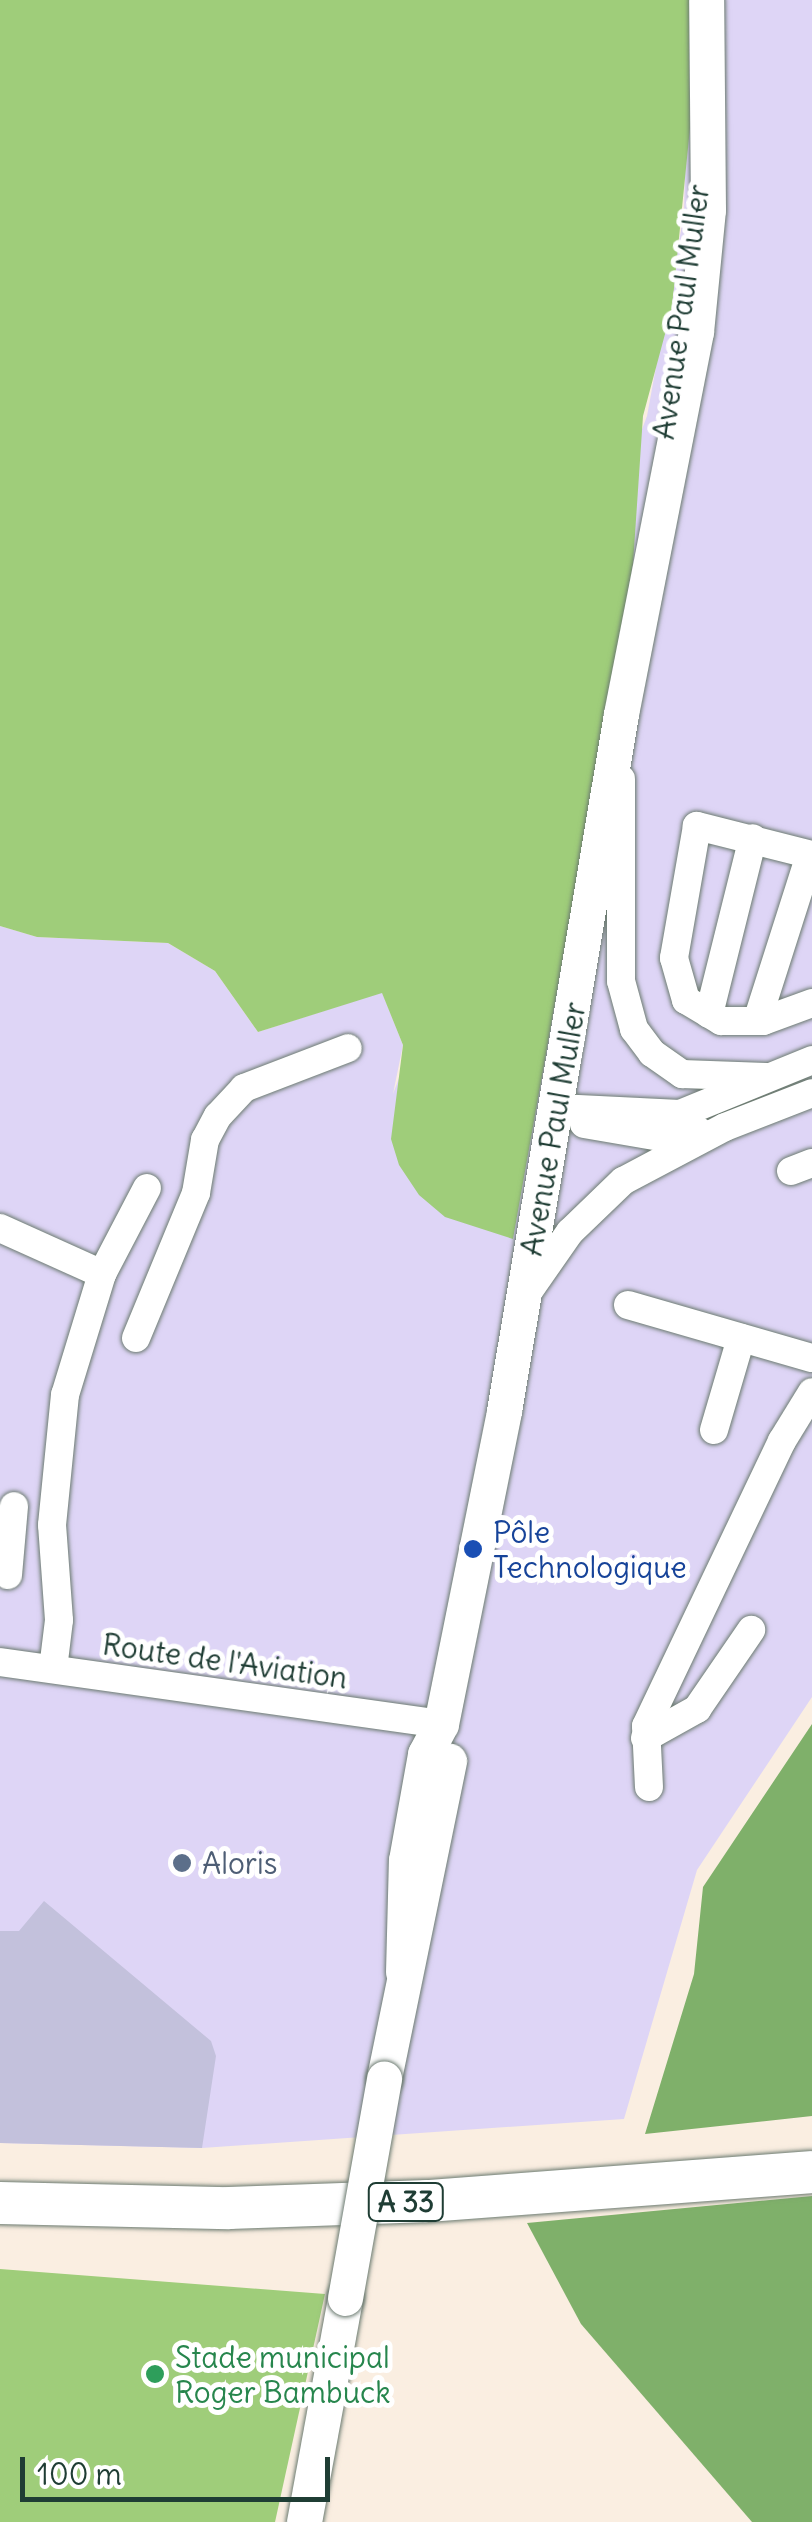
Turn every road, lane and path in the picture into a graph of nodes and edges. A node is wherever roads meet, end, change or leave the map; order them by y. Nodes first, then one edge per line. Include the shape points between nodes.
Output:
1 (706, 0) edge
2 (621, 714) junction
3 (752, 838) junction
4 (811, 855) edge
5 (812, 1003) edge
6 (710, 1014) junction
7 (758, 1021) junction
8 (348, 1048) dead end
9 (812, 1060) edge
10 (766, 1077) junction
11 (812, 1093) edge
12 (558, 1108) junction
13 (725, 1127) junction
14 (147, 1188) dead end
15 (0, 1228) edge
16 (102, 1274) junction
17 (525, 1296) junction
18 (628, 1305) dead end
19 (136, 1338) dead end
20 (741, 1338) junction
21 (812, 1358) edge
22 (812, 1392) edge
23 (714, 1430) dead end
24 (52, 1525) junction
25 (8, 1575) dead end
26 (751, 1630) dead end
27 (0, 1662) edge
28 (53, 1669) junction
29 (442, 1724) junction
30 (645, 1738) junction
31 (649, 1787) dead end
32 (812, 2144) edge
33 (812, 2172) edge
34 (0, 2175) edge
35 (0, 2203) edge
36 (315, 2458) junction
37 (294, 2522) edge
38 (304, 2522) edge

1 - 2 main road, Avenue Paul Muller via 705,152
2 - 10 street via 626,1010 652,1053 682,1074
2 - 12 main road, Avenue Paul Muller
3 - 4 street
3 - 6 street
3 - 6 street via 698,826 674,958 686,1000
4 - 7 street
5 - 7 street
6 - 7 street via 720,1022
8 - 19 street via 244,1088 218,1116 205,1140 196,1192
9 - 10 street
10 - 12 street via 680,1114
11 - 13 street
12 - 13 street via 588,1126 635,1135
12 - 17 main road, Avenue Paul Muller
13 - 17 street via 608,1193 570,1232
14 - 16 street
15 - 16 street
16 - 24 street via 65,1395
17 - 29 main road, Avenue Paul Muller
18 - 20 street
20 - 21 street
20 - 23 street
22 - 30 street via 682,1645
24 - 25 street via 13,1515
24 - 28 street via 58,1620
26 - 30 street via 697,1709
27 - 28 street, Route de l'Aviation
28 - 29 street, Route de l'Aviation
29 - 36 main road, Avenue Paul Muller, bridge via 426,1754 406,1860 402,1972
30 - 31 street
32 - 34 highway, A 33 via 638,2160 228,2180
33 - 35 highway, A 33 via 428,2201 230,2208
36 - 37 main road, Avenue Paul Muller
36 - 38 main road, Avenue Paul Muller

